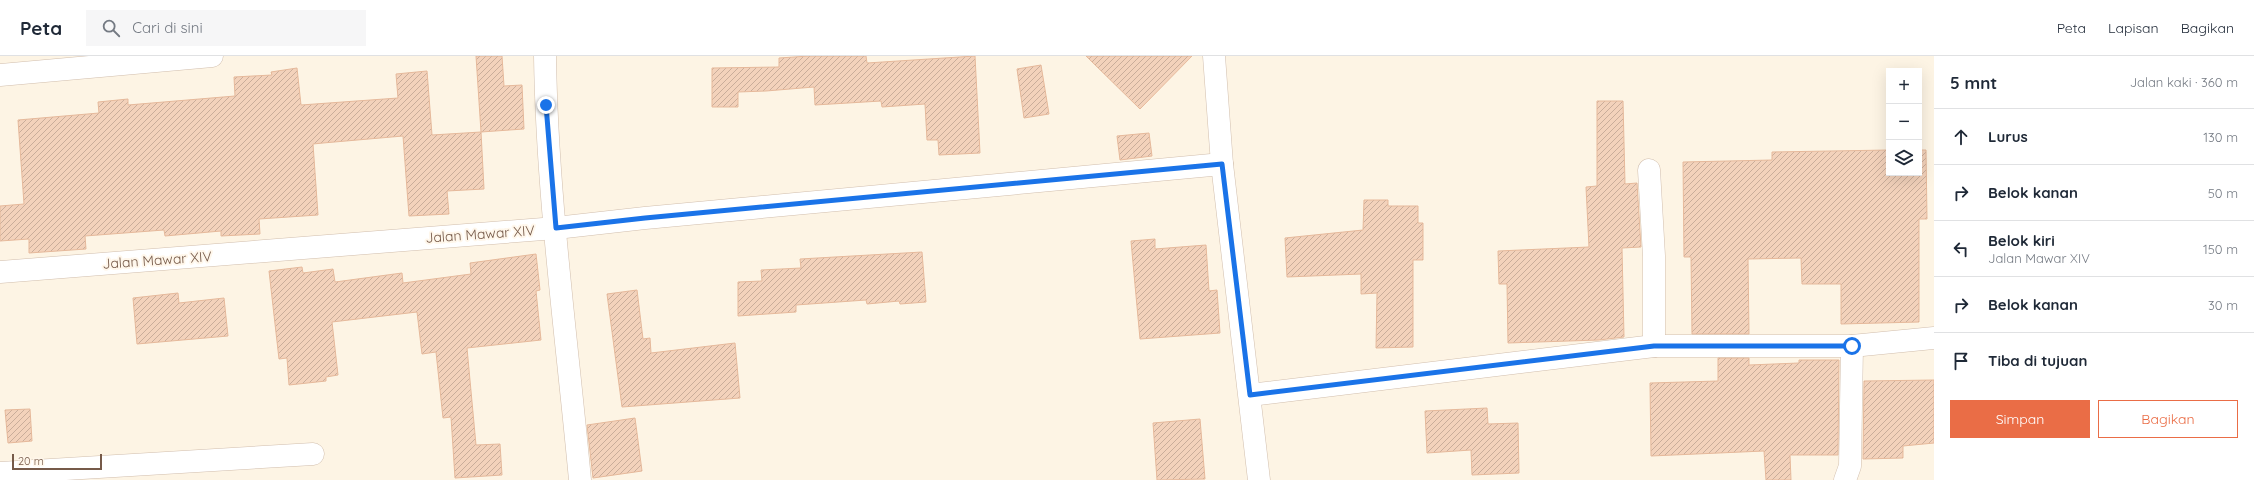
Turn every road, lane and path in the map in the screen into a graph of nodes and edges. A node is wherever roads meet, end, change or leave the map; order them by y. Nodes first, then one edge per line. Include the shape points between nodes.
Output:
1 (212, 56) edge
2 (545, 56) edge
3 (1214, 56) edge
4 (0, 75) edge
5 (1222, 164) junction
6 (1649, 170) dead end
7 (556, 228) junction
8 (0, 272) edge
9 (1934, 338) edge
10 (1654, 346) junction
11 (1852, 346) junction
12 (1250, 395) junction
13 (313, 454) dead end
14 (0, 473) edge
15 (580, 480) edge
16 (1259, 480) edge
17 (1845, 480) edge

1 - 4 street
2 - 7 street via 546,105
3 - 5 street
5 - 7 street, Jalan Mawar XIV
5 - 12 street
6 - 10 street via 1654,256
7 - 8 street, Jalan Mawar XIV
7 - 15 street
9 - 11 street
10 - 11 street
10 - 12 street
11 - 17 street via 1850,466
12 - 16 street
13 - 14 street

